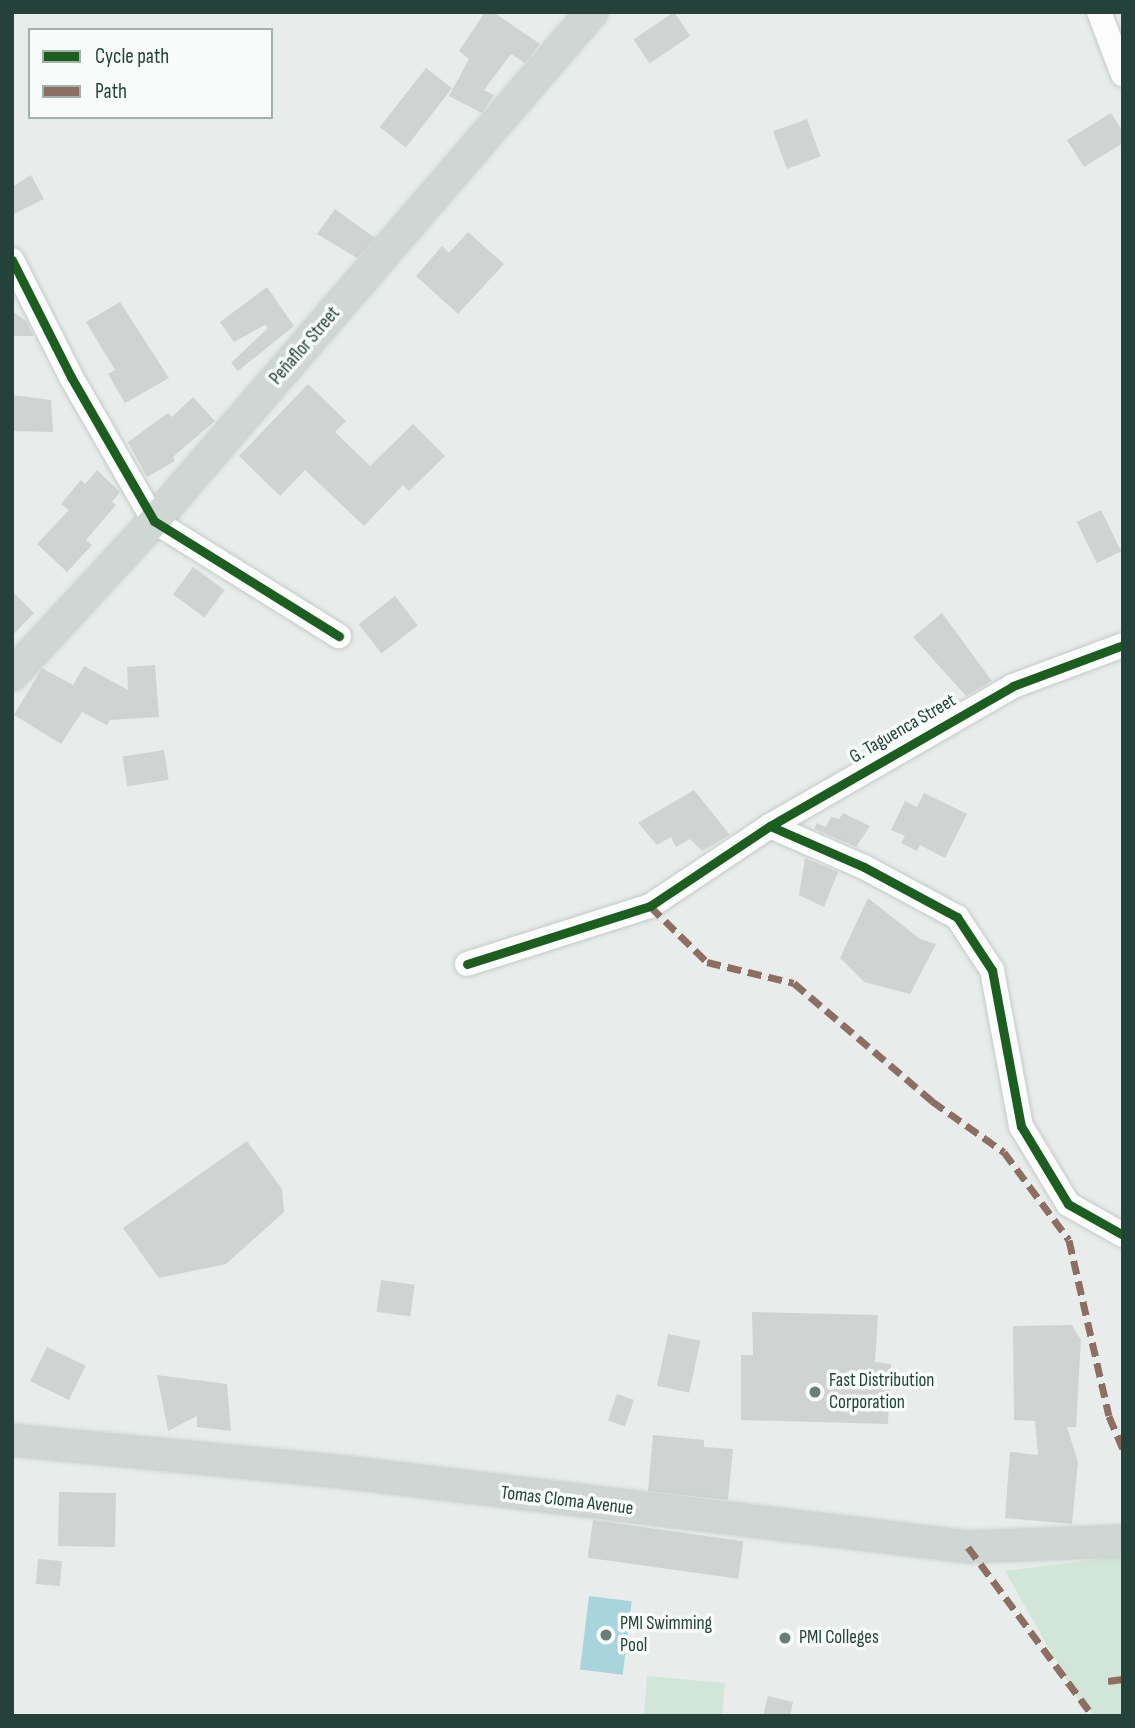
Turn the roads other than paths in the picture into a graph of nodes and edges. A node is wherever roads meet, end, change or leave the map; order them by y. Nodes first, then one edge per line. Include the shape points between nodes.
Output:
1 (593, 12) edge
2 (1099, 12) edge
3 (1123, 75) edge
4 (12, 260) edge
5 (154, 521) junction
6 (340, 636) dead end
7 (1123, 645) edge
8 (12, 675) edge
9 (769, 826) junction
10 (467, 964) dead end
11 (1123, 1235) edge
12 (12, 1440) edge
13 (1123, 1541) edge

1 - 5 main road, Peñaflor Street
2 - 3 street
4 - 5 street via 71,377
5 - 6 street
5 - 8 main road, Peñaflor Street
7 - 9 street, G. Taguenca Street via 1013,686
9 - 10 street, G. Taguenca Street via 650,906
9 - 11 street via 864,867 957,917 992,970 1021,1126 1068,1204
12 - 13 main road, Tomas Cloma Avenue via 344,1472 968,1547

